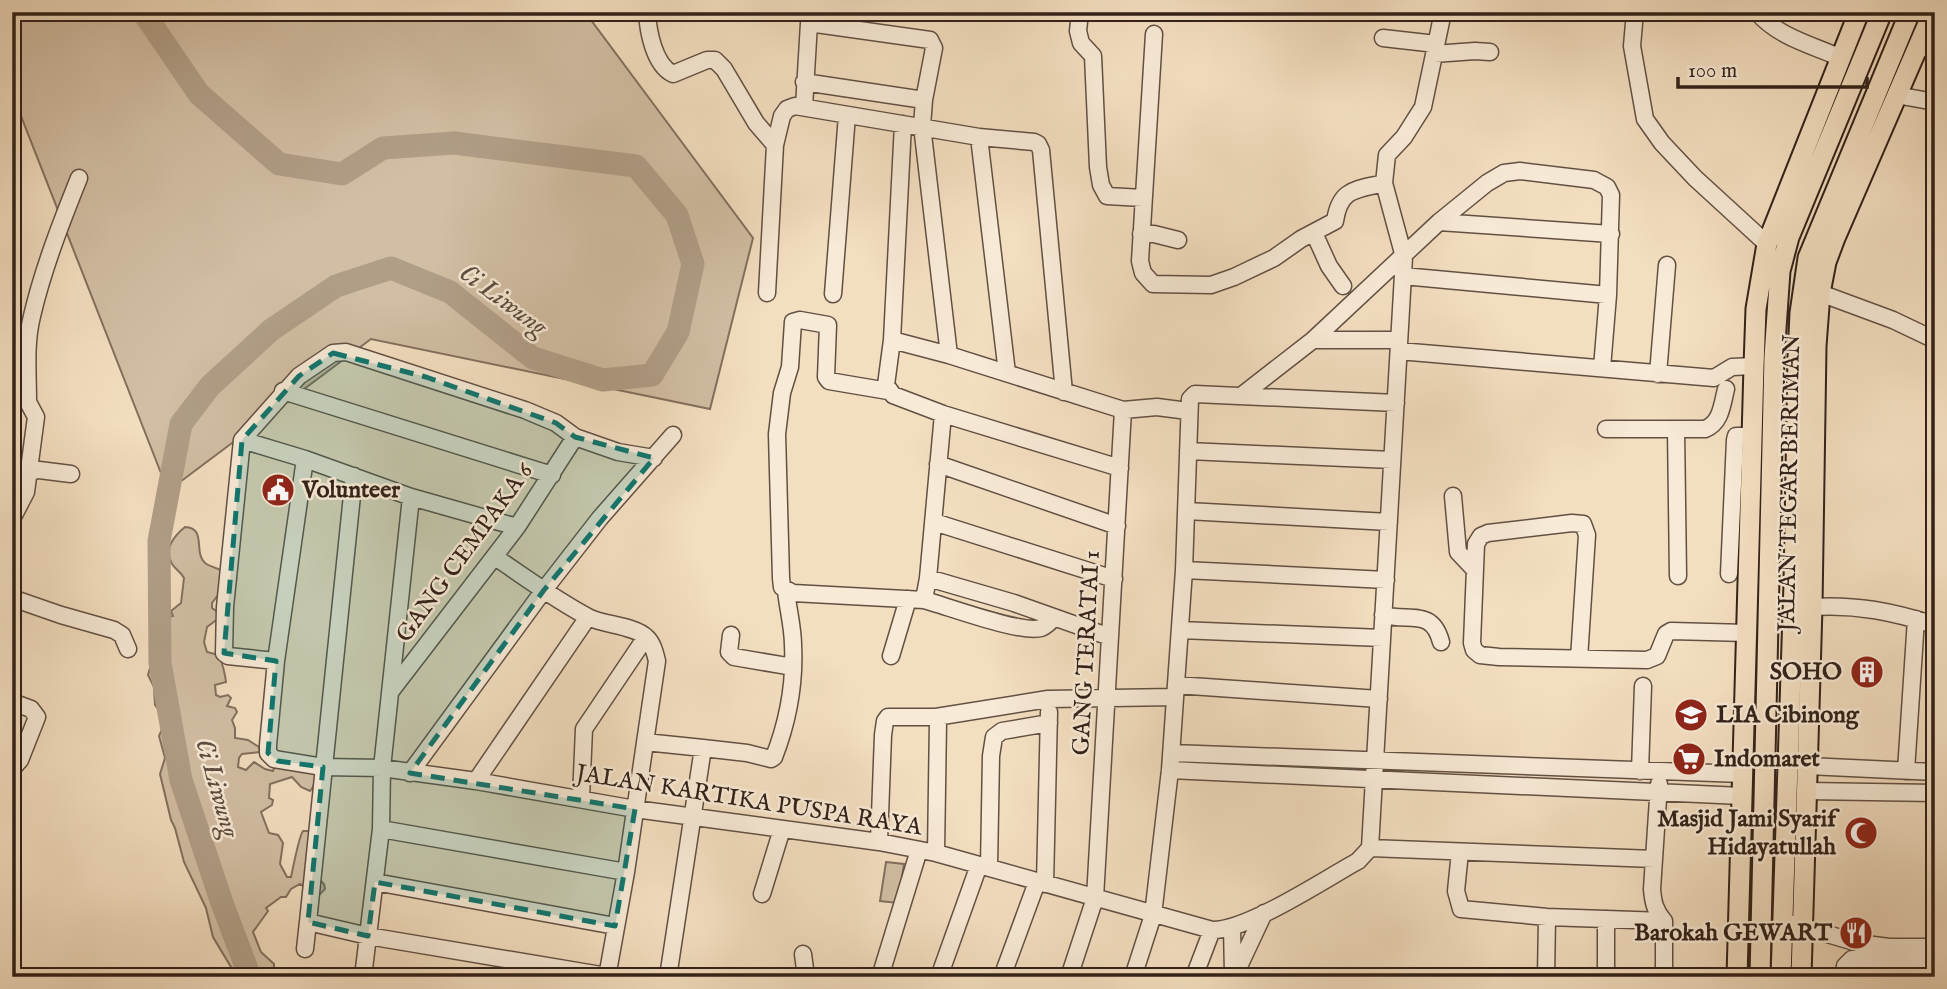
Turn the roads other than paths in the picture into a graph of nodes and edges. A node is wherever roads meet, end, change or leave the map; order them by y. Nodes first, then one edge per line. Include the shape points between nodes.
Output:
1 (647, 12) edge
2 (1080, 12) edge
3 (1443, 12) edge
4 (1635, 12) edge
5 (1757, 12) edge
6 (1859, 12) edge
7 (1882, 12) edge
8 (1910, 12) edge
9 (1932, 18) edge
10 (1154, 34) dead end
11 (1383, 38) dead end
12 (1926, 48) edge
13 (1435, 49) junction
14 (1490, 52) dead end
15 (1841, 58) junction
16 (804, 82) junction
17 (1896, 95) junction
18 (924, 100) junction
19 (1935, 102) edge
20 (804, 107) junction
21 (847, 115) junction
22 (1816, 121) junction
23 (903, 124) junction
24 (922, 126) junction
25 (1835, 128) junction
26 (979, 137) junction
27 (1867, 142) junction
28 (775, 145) junction
29 (79, 178) dead end
30 (1384, 183) junction
31 (1143, 198) junction
32 (1439, 222) junction
33 (1314, 233) junction
34 (1141, 234) junction
35 (1611, 234) junction
36 (1178, 240) dead end
37 (1767, 244) junction
38 (1404, 257) junction
39 (1667, 265) dead end
40 (1403, 276) junction
41 (1343, 286) dead end
42 (767, 293) dead end
43 (1820, 293) junction
44 (833, 294) dead end
45 (1608, 295) junction
46 (892, 340) junction
47 (1313, 340) junction
48 (1935, 340) edge
49 (1399, 345) junction
50 (950, 355) junction
51 (1774, 356) junction
52 (1798, 357) junction
53 (1754, 366) junction
54 (1602, 368) junction
55 (1007, 373) junction
56 (1658, 374) junction
57 (1720, 384) junction
58 (12, 390) edge
59 (283, 391) junction
60 (888, 391) junction
61 (1064, 392) junction
62 (1753, 394) junction
63 (1241, 397) junction
64 (29, 402) junction
65 (1396, 403) junction
66 (1124, 410) junction
67 (1188, 411) junction
68 (943, 414) junction
69 (1606, 429) dead end
70 (1676, 429) junction
71 (673, 435) dead end
72 (575, 437) junction
73 (242, 440) junction
74 (1188, 452) junction
75 (654, 458) junction
76 (305, 459) junction
77 (1392, 460) junction
78 (939, 464) junction
79 (1120, 468) junction
80 (29, 472) junction
81 (71, 474) dead end
82 (552, 475) junction
83 (354, 476) junction
84 (1453, 496) dead end
85 (411, 497) junction
86 (1187, 511) junction
87 (12, 519) edge
88 (934, 522) junction
89 (1389, 522) junction
90 (1741, 522) junction
91 (1117, 526) junction
92 (517, 527) junction
93 (495, 557) junction
94 (1184, 570) junction
95 (1475, 570) junction
96 (1729, 574) dead end
97 (1678, 576) dead end
98 (928, 578) junction
99 (1114, 579) junction
100 (1386, 580) junction
101 (1748, 581) junction
102 (1769, 581) junction
103 (1803, 583) junction
104 (544, 590) junction
105 (790, 592) junction
106 (12, 597) edge
107 (916, 599) junction
108 (1812, 607) junction
109 (1383, 615) junction
110 (588, 617) junction
111 (1054, 617) junction
112 (1916, 619) junction
113 (1935, 625) edge
114 (1180, 630) junction
115 (1747, 633) junction
116 (730, 635) dead end
117 (646, 637) junction
118 (1110, 637) junction
119 (1382, 638) junction
120 (1441, 642) dead end
121 (128, 649) dead end
122 (891, 656) dead end
123 (1579, 659) junction
124 (276, 661) junction
125 (793, 667) junction
126 (1643, 686) dead end
127 (1175, 692) junction
128 (389, 693) junction
129 (1048, 699) junction
130 (1107, 699) junction
131 (1379, 699) junction
132 (12, 702) edge
133 (936, 717) junction
134 (1049, 723) junction
135 (645, 742) junction
136 (703, 748) junction
137 (1375, 761) junction
138 (1171, 762) junction
139 (1808, 766) junction
140 (323, 767) junction
141 (382, 768) junction
142 (12, 769) edge
143 (1846, 769) junction
144 (1640, 771) junction
145 (1658, 771) junction
146 (1906, 771) junction
147 (410, 772) junction
148 (1935, 772) edge
149 (1742, 774) junction
150 (1374, 779) junction
151 (476, 781) junction
152 (1807, 791) junction
153 (1846, 791) junction
154 (1660, 793) junction
155 (1935, 793) edge
156 (1742, 796) junction
157 (580, 798) junction
158 (635, 809) junction
159 (693, 816) junction
160 (381, 829) junction
161 (782, 829) junction
162 (879, 842) junction
163 (1370, 848) junction
164 (919, 850) junction
165 (1460, 852) junction
166 (936, 853) junction
167 (1654, 859) junction
168 (984, 866) junction
169 (626, 872) junction
170 (375, 882) junction
171 (1041, 883) junction
172 (762, 894) dead end
173 (1095, 898) junction
174 (1738, 907) junction
175 (1761, 909) junction
176 (1264, 914) junction
177 (1153, 915) junction
178 (1547, 917) junction
179 (1606, 919) junction
180 (1664, 921) junction
181 (308, 922) junction
182 (1782, 922) junction
183 (1802, 925) junction
184 (615, 926) junction
185 (1232, 928) junction
186 (1212, 930) junction
187 (368, 936) junction
188 (1935, 947) edge
189 (306, 949) dead end
190 (803, 954) dead end
191 (1935, 959) edge
192 (607, 976) edge
193 (363, 977) edge
194 (668, 977) edge
195 (806, 977) edge
196 (880, 977) edge
197 (939, 977) edge
198 (1002, 977) edge
199 (1069, 977) edge
200 (1133, 977) edge
201 (1194, 977) edge
202 (1233, 977) edge
203 (1546, 977) edge
204 (1606, 977) edge
205 (1664, 977) edge
206 (1737, 977) edge
207 (1760, 977) edge
208 (1781, 977) edge
209 (1801, 977) edge
210 (1844, 977) edge

1 - 28 street via 649,34 666,70 673,74 715,60
2 - 31 street via 1081,43 1093,56 1101,185 1107,196
3 - 13 street
4 - 37 street via 1632,46 1645,119 1695,178
5 - 15 street via 1770,26
6 - 15 main road, JALAN TEGAR BERIMAN
7 - 25 main road, JALAN TEGAR BERIMAN
8 - 27 main road, JALAN TEGAR BERIMAN
9 - 12 main road, JALAN TEGAR BERIMAN
10 - 31 street
11 - 13 street
12 - 17 main road, JALAN TEGAR BERIMAN
13 - 14 street
13 - 30 street via 1423,107 1387,155
15 - 22 main road, JALAN TEGAR BERIMAN
16 - 18 street
16 - 18 street via 809,23 930,40 934,48
16 - 20 street
17 - 19 street
17 - 27 main road, JALAN TEGAR BERIMAN
18 - 24 street
20 - 21 street
20 - 28 street via 787,109
21 - 23 street
21 - 44 street
22 - 25 main road
22 - 37 main road, JALAN TEGAR BERIMAN
23 - 24 street
23 - 46 street
24 - 26 street
24 - 50 street
25 - 51 main road, JALAN TEGAR BERIMAN via 1789,237 1780,271
26 - 55 street
26 - 61 street via 1034,142 1041,150
27 - 43 main road, JALAN TEGAR BERIMAN
27 - 52 main road, JALAN TEGAR BERIMAN via 1808,258
28 - 42 street
29 - 64 street via 32,317
30 - 33 street via 1350,192 1340,200 1335,221
30 - 38 street
31 - 34 street
32 - 35 street
32 - 35 street via 1487,183 1504,173 1520,171 1594,180 1608,187
32 - 38 street
33 - 34 street via 1234,278 1211,285 1153,284 1140,261
33 - 41 street
34 - 36 street
35 - 45 street
37 - 53 main road, JALAN TEGAR BERIMAN via 1756,309
38 - 40 street
38 - 47 street
39 - 56 street
40 - 45 street
40 - 49 street
43 - 48 street
43 - 103 main road, JALAN TEGAR BERIMAN
45 - 54 street
46 - 50 street
46 - 60 street
47 - 49 street
47 - 63 street
49 - 54 street
49 - 65 street
50 - 55 street
51 - 52 main road
51 - 102 main road, JALAN TEGAR BERIMAN
52 - 103 main road, JALAN TEGAR BERIMAN
53 - 57 street via 1732,367
53 - 62 main road, JALAN TEGAR BERIMAN
54 - 56 street
55 - 61 street
56 - 57 street
57 - 62 street
57 - 70 street via 1718,420 1704,429
58 - 64 street
59 - 72 street via 313,365 333,353 346,352 525,410
59 - 73 street
59 - 82 street
60 - 68 street
60 - 105 street via 829,381 828,325 793,322 777,434 780,578 782,587
61 - 66 street
62 - 90 main road, JALAN TEGAR BERIMAN
63 - 65 street
63 - 67 street via 1195,394
64 - 80 street via 36,417
65 - 77 street
66 - 67 street via 1157,407
66 - 79 street, GANG TERATAI 1
67 - 74 street
68 - 78 street
68 - 79 street
69 - 70 street
70 - 97 street
71 - 75 street
72 - 75 street
72 - 82 street, GANG CEMPAKA 6
73 - 76 street
73 - 124 street via 224,653
74 - 77 street
74 - 86 street
75 - 104 street
76 - 83 street
76 - 124 street
77 - 89 street
78 - 88 street
78 - 91 street
79 - 91 street, GANG TERATAI 1
80 - 81 street
80 - 87 street via 21,505
82 - 92 street, GANG CEMPAKA 6
83 - 85 street
83 - 140 street
84 - 95 street via 1458,552
85 - 92 street
85 - 128 street
86 - 89 street
86 - 94 street
88 - 98 street
88 - 99 street
89 - 100 street
90 - 96 street
90 - 101 main road, JALAN TEGAR BERIMAN
91 - 99 street, GANG TERATAI 1
92 - 93 street, GANG CEMPAKA 6
93 - 104 street
93 - 128 street, GANG CEMPAKA 6
94 - 100 street
94 - 114 street
95 - 123 street via 1474,650 1499,657
95 - 123 street via 1476,544 1488,533 1583,524 1587,535
98 - 107 street
98 - 111 street
99 - 118 street, GANG TERATAI 1
100 - 109 street
101 - 102 main road
101 - 115 main road, JALAN TEGAR BERIMAN
102 - 175 main road, JALAN TEGAR BERIMAN
103 - 108 main road, JALAN TEGAR BERIMAN
103 - 182 main road, JALAN TEGAR BERIMAN
104 - 110 street
104 - 147 street
105 - 107 street
105 - 125 street
106 - 121 street via 114,630
107 - 111 street via 1014,626 1042,627
107 - 122 street
108 - 112 street via 1849,605
108 - 139 main road, JALAN TEGAR BERIMAN
109 - 119 street
109 - 120 street via 1427,619 1437,627
110 - 117 street
110 - 151 street
111 - 118 street
112 - 113 street
112 - 146 street
114 - 119 street
114 - 127 street
115 - 123 street via 1671,631 1653,659
115 - 149 main road, JALAN TEGAR BERIMAN
116 - 125 street via 729,652 734,657
117 - 135 street via 657,661
117 - 157 street via 584,729
118 - 130 street, GANG TERATAI 1
119 - 131 street
124 - 140 street, JALAN KARTIKA PUSPA RAYA via 268,753 278,761
125 - 136 street via 789,712 773,758
126 - 144 street
127 - 130 street
127 - 131 street
127 - 138 street
128 - 141 street
129 - 130 street
129 - 133 street
129 - 134 street
130 - 173 street, GANG TERATAI 1
131 - 137 street
132 - 142 street via 31,709 37,717
133 - 162 street via 888,717 885,721
133 - 166 street
134 - 168 street via 1002,731 994,737
134 - 171 street
135 - 136 street
135 - 158 street
136 - 159 street
137 - 138 street
137 - 144 street
137 - 150 street
138 - 150 street
138 - 177 street
139 - 143 street
139 - 152 main road, JALAN TEGAR BERIMAN
140 - 141 street, JALAN KARTIKA PUSPA RAYA
140 - 181 street
141 - 147 street, JALAN KARTIKA PUSPA RAYA
141 - 160 street
143 - 146 street
143 - 153 street
144 - 145 street
145 - 149 street
145 - 154 street
146 - 148 street
147 - 151 street, JALAN KARTIKA PUSPA RAYA
149 - 156 main road, JALAN TEGAR BERIMAN
150 - 154 street
150 - 163 street
151 - 157 street, JALAN KARTIKA PUSPA RAYA
152 - 153 street
152 - 183 main road, JALAN TEGAR BERIMAN
153 - 155 street
154 - 156 street
154 - 167 street
156 - 174 main road, JALAN TEGAR BERIMAN
157 - 158 street, JALAN KARTIKA PUSPA RAYA
158 - 159 street, JALAN KARTIKA PUSPA RAYA
158 - 169 street
159 - 161 street, JALAN KARTIKA PUSPA RAYA
159 - 194 street
160 - 169 street
160 - 170 street
161 - 162 street, JALAN KARTIKA PUSPA RAYA
161 - 172 street
162 - 164 street, JALAN KARTIKA PUSPA RAYA
163 - 165 street
163 - 176 street, JALAN KARTIKA PUSPA RAYA via 1358,861
164 - 166 street, JALAN KARTIKA PUSPA RAYA
164 - 196 street
165 - 167 street
165 - 178 street via 1456,891 1461,909
166 - 168 street, JALAN KARTIKA PUSPA RAYA
167 - 180 street via 1653,902
168 - 171 street, JALAN KARTIKA PUSPA RAYA
168 - 197 street
169 - 184 street
170 - 184 street
170 - 187 street
171 - 173 street, JALAN KARTIKA PUSPA RAYA
171 - 198 street
173 - 177 street, JALAN KARTIKA PUSPA RAYA
173 - 199 street, GANG TERATAI 1
174 - 175 main road
174 - 206 main road, JALAN TEGAR BERIMAN
175 - 207 main road, JALAN TEGAR BERIMAN
176 - 185 street, JALAN KARTIKA PUSPA RAYA
176 - 202 street
177 - 186 street, JALAN KARTIKA PUSPA RAYA
177 - 200 street
178 - 179 street
178 - 203 street
179 - 180 street
179 - 204 street
180 - 205 street
181 - 187 street
181 - 189 street
182 - 183 street
182 - 208 main road, JALAN TEGAR BERIMAN
183 - 188 street via 1858,943
183 - 209 main road, JALAN TEGAR BERIMAN
184 - 192 street
185 - 186 street, JALAN KARTIKA PUSPA RAYA
185 - 202 street
186 - 201 street
187 - 192 street
187 - 193 street
190 - 195 street
191 - 210 street via 1852,959 1845,966

